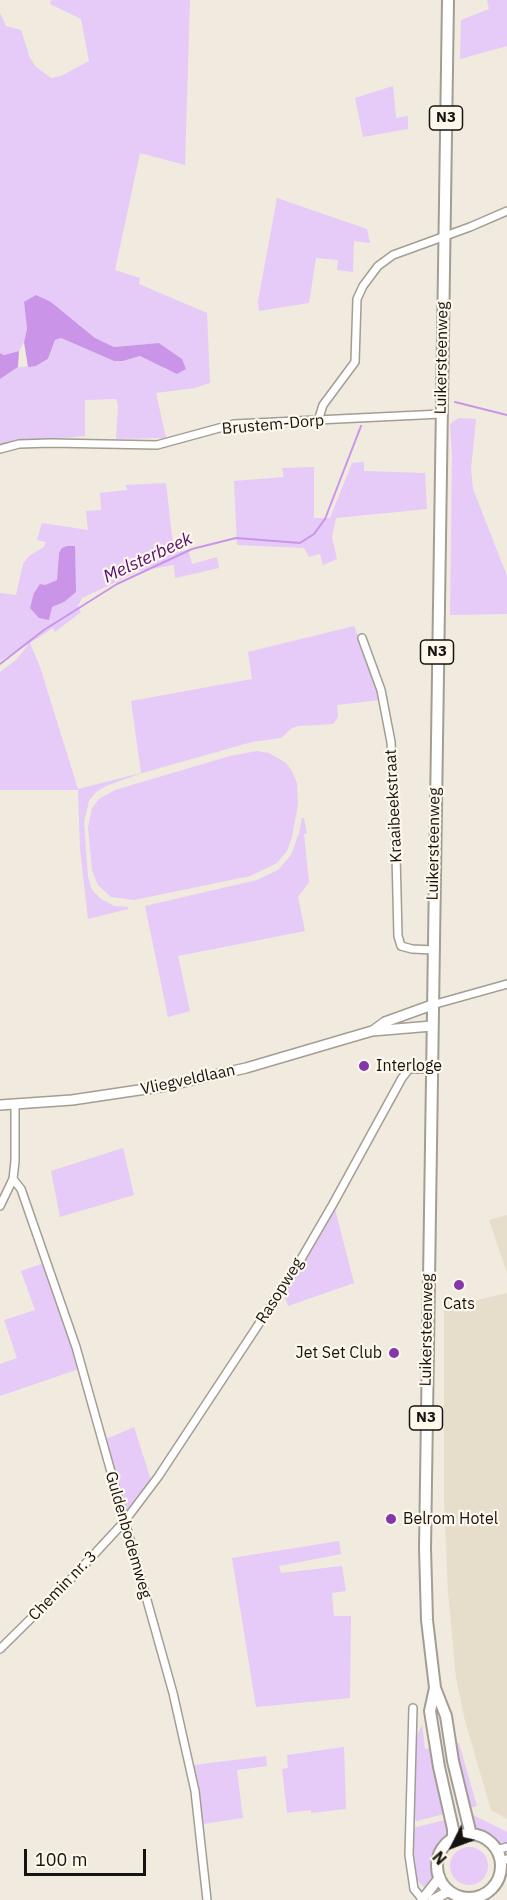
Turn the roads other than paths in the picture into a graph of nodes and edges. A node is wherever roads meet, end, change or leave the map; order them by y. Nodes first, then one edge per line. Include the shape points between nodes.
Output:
1 (448, 0) edge
2 (507, 211) edge
3 (443, 237) junction
4 (441, 414) junction
5 (318, 421) junction
6 (0, 449) edge
7 (362, 638) dead end
8 (433, 950) junction
9 (507, 984) edge
10 (432, 1005) junction
11 (432, 1026) junction
12 (372, 1031) junction
13 (432, 1069) junction
14 (15, 1104) junction
15 (0, 1105) edge
16 (13, 1179) junction
17 (0, 1206) edge
18 (124, 1522) junction
19 (0, 1649) edge
20 (435, 1688) junction
21 (413, 1708) dead end
22 (471, 1835) junction
23 (453, 1839) junction
24 (502, 1849) edge
25 (504, 1860) edge
26 (440, 1877) junction
27 (449, 1891) junction
28 (487, 1896) edge
29 (469, 1899) edge
30 (207, 1900) edge
31 (423, 1900) edge
32 (433, 1900) edge

1 - 3 main road, Luikersteenweg / N3
2 - 3 street
3 - 4 main road, Luikersteenweg / N3
3 - 5 street via 393,255 363,285 356,306 355,362 323,405
4 - 5 street, Brustem-Dorp
4 - 8 main road, Luikersteenweg / N3
5 - 6 street, Brustem-Dorp via 234,424 157,445 51,443
7 - 8 street, Kraaibeekstraat via 381,690 391,741 398,936 401,946
8 - 10 main road, Luikersteenweg / N3
9 - 10 street
10 - 11 main road, Luikersteenweg / N3
10 - 12 main road, Vliegveldlaan
11 - 12 main road, Vliegveldlaan
11 - 13 main road, Luikersteenweg / N3
12 - 14 main road, Vliegveldlaan via 183,1083 104,1096
13 - 18 street, Rasopweg via 409,1069 402,1078 297,1266
13 - 20 main road, Luikersteenweg / N3 via 424,1510 427,1620
14 - 15 main road, Vliegveldlaan
14 - 16 street
16 - 17 street
16 - 18 street, Guldenbodemweg via 21,1189 76,1347
18 - 19 street, Chemin nr. 3
18 - 30 street, Guldenbodemweg via 189,1760 201,1827
20 - 22 main road, Luikersteenweg / N3 via 446,1716
20 - 23 main road, Luikersteenweg / N3 via 430,1711
21 - 31 street via 409,1855 414,1889
22 - 23 main road
22 - 24 main road
23 - 26 main road via 438,1860
24 - 25 main road
25 - 28 main road via 500,1876
26 - 27 main road
26 - 31 main road
27 - 29 main road
27 - 32 main road
28 - 29 main road

